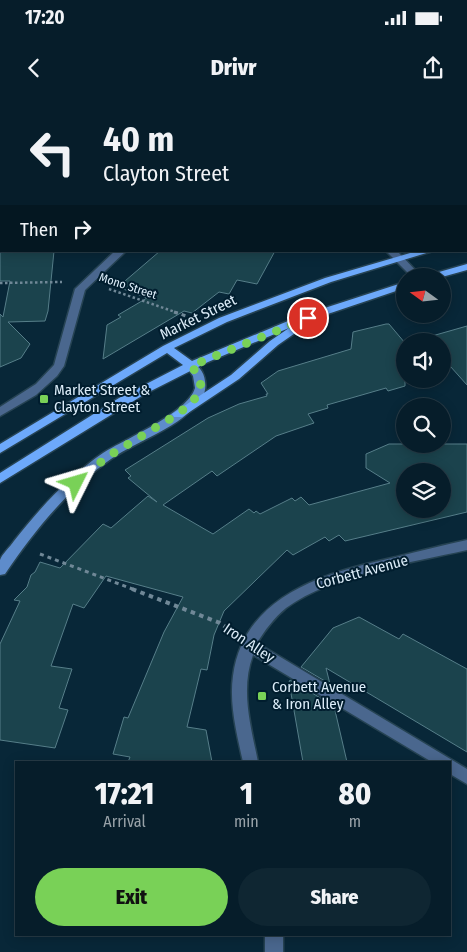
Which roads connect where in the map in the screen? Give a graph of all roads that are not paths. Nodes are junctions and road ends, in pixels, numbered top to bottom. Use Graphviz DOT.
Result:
graph roads {
  1 [pos="120,252"];
  2 [pos="420,252"];
  3 [pos="394,255"];
  4 [pos="467,267"];
  5 [pos="408,268"];
  6 [pos="451,272"];
  7 [pos="396,288"];
  8 [pos="320,313"];
  9 [pos="167,348"];
  10 [pos="191,366"];
  11 [pos="0,412"];
  12 [pos="178,414"];
  13 [pos="0,450"];
  14 [pos="0,479"];
  15 [pos="467,545"];
  16 [pos="0,570"];
  17 [pos="250,646"];
  18 [pos="250,761"];
  19 [pos="442,761"];
  20 [pos="451,767"];
  21 [pos="467,776"];
  22 [pos="274,936"];
  23 [pos="274,952"];
  1 -- 11 [label="street"];
  2 -- 3 [label="main road, Market Street"];
  3 -- 5 [label="street"];
  3 -- 9 [label="main road, Market Street"];
  4 -- 6 [label="main road"];
  7 -- 8 [label="main road"];
  8 -- 10 [label="main road"];
  8 -- 12 [label="main road"];
  9 -- 10 [label="main road"];
  9 -- 13 [label="main road, Market Street"];
  10 -- 12 [label="main road"];
  10 -- 14 [label="main road"];
  12 -- 16 [label="main road"];
  15 -- 17 [label="street, Corbett Avenue"];
  17 -- 18 [label="street, Corbett Avenue"];
  17 -- 19 [label="street, Iron Alley"];
  20 -- 21 [label="street"];
  22 -- 23 [label="street"];
}
